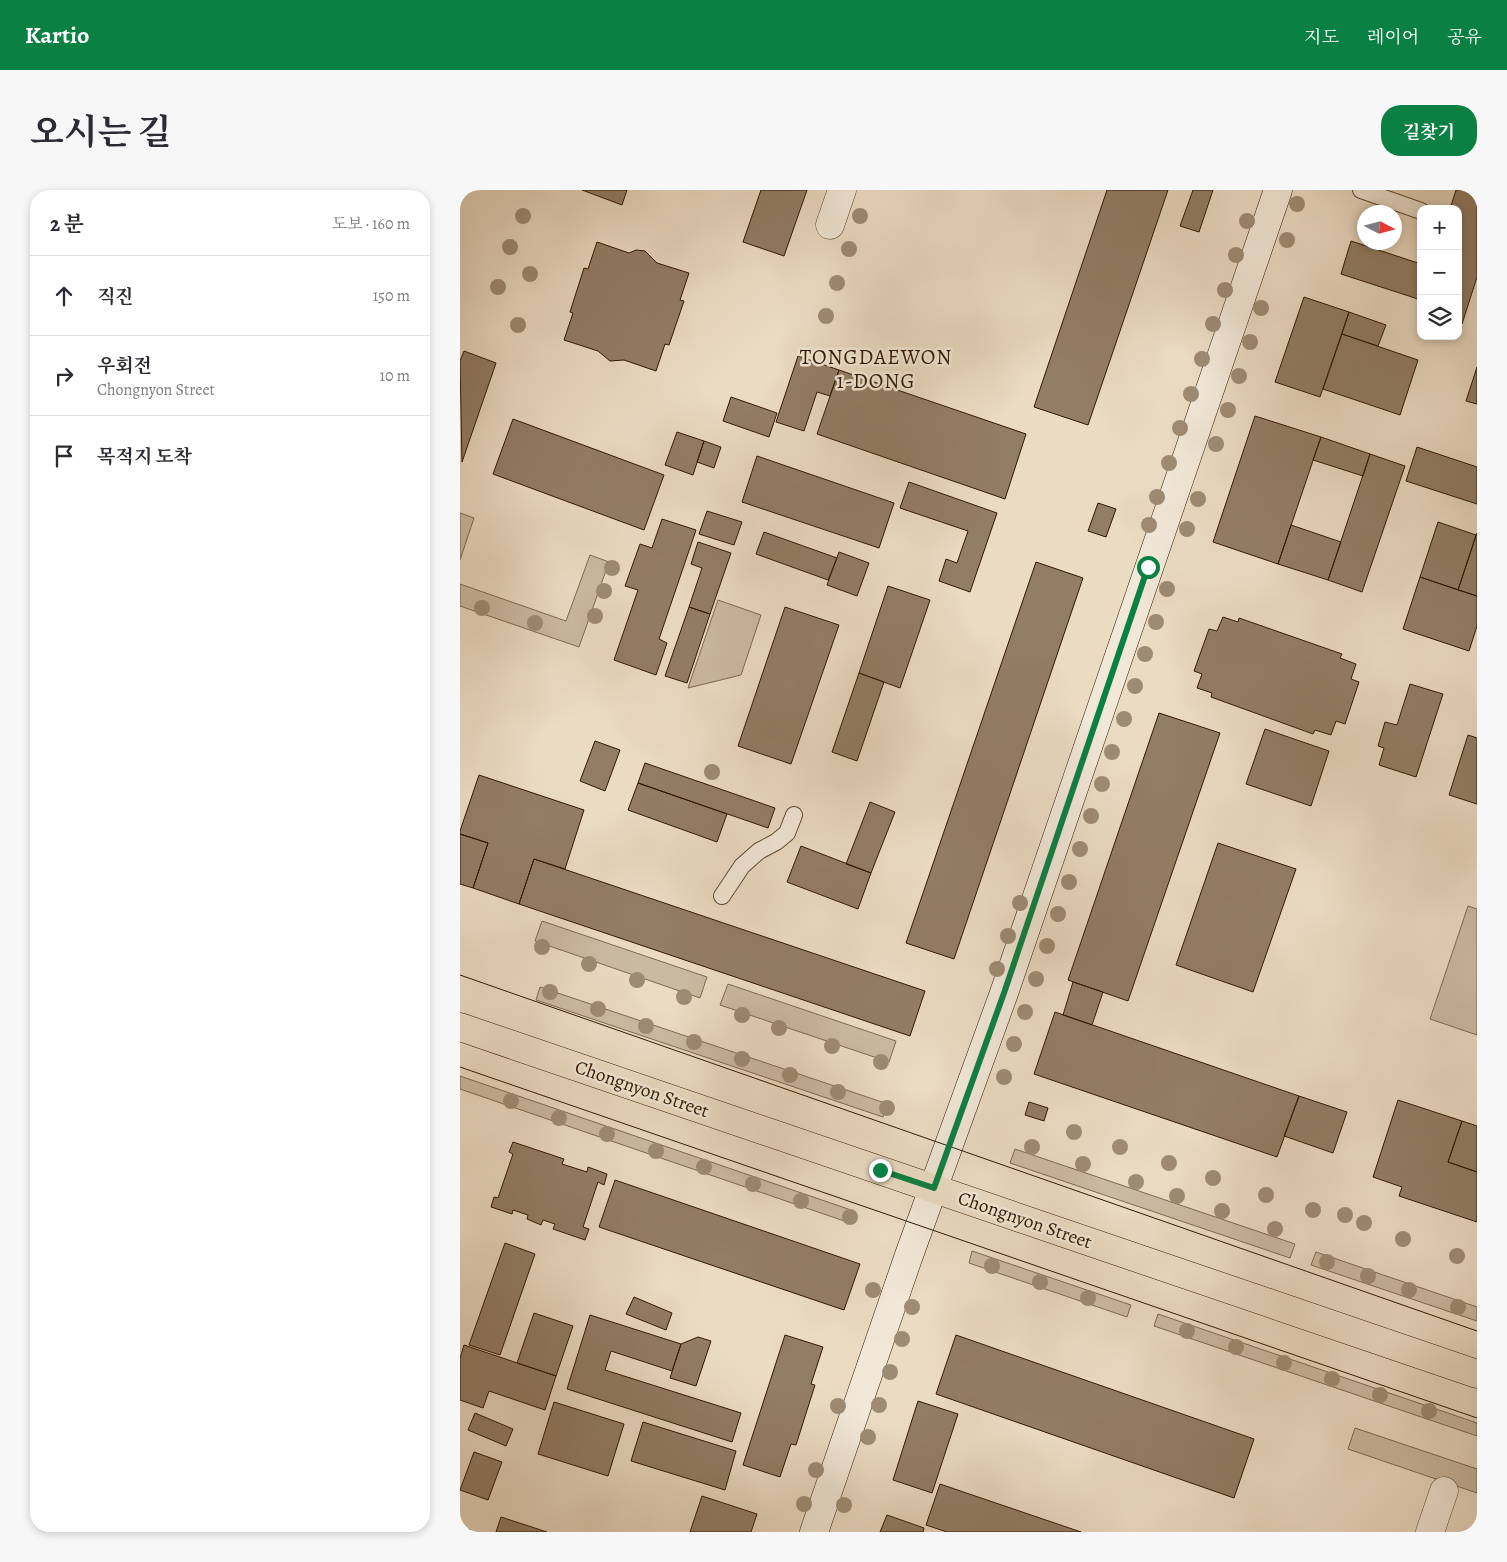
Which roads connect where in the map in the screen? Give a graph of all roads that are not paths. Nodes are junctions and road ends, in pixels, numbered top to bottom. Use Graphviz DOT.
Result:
graph roads {
  1 [pos="842,190"];
  2 [pos="1278,190"];
  3 [pos="1361,190"];
  4 [pos="1417,210"];
  5 [pos="830,225"];
  6 [pos="794,815"];
  7 [pos="722,896"];
  8 [pos="460,1027"];
  9 [pos="934,1188"];
  10 [pos="1477,1374"];
  11 [pos="1444,1491"];
  12 [pos="814,1532"];
  13 [pos="1430,1532"];
  1 -- 5 [label="main road"];
  2 -- 9 [label="main road"];
  3 -- 4 [label="lane"];
  6 -- 7 [label="lane"];
  8 -- 9 [label="main road, Chongnyon Street"];
  9 -- 10 [label="main road, Chongnyon Street"];
  9 -- 12 [label="main road"];
  11 -- 13 [label="main road"];
}
